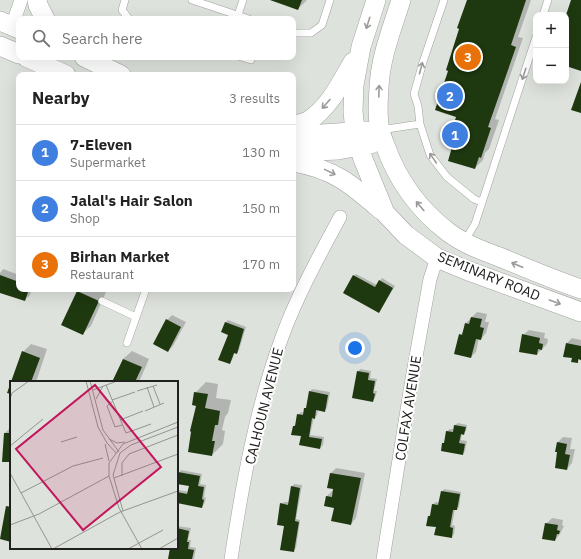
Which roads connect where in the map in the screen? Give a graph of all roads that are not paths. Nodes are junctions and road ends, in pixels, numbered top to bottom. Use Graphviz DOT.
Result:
graph roads {
  1 [pos="21,0"];
  2 [pos="37,0"];
  3 [pos="125,0"];
  4 [pos="192,0"];
  5 [pos="242,0"];
  6 [pos="330,0"];
  7 [pos="376,0"];
  8 [pos="401,0"];
  9 [pos="444,0"];
  10 [pos="548,0"];
  11 [pos="544,12"];
  12 [pos="238,15"];
  13 [pos="44,16"];
  14 [pos="127,16"];
  15 [pos="10,26"];
  16 [pos="296,34"];
  17 [pos="0,46"];
  18 [pos="533,46"];
  19 [pos="361,47"];
  20 [pos="16,53"];
  21 [pos="33,60"];
  22 [pos="90,60"];
  23 [pos="59,72"];
  24 [pos="115,72"];
  25 [pos="420,124"];
  26 [pos="296,125"];
  27 [pos="296,136"];
  28 [pos="382,136"];
  29 [pos="357,139"];
  30 [pos="296,152"];
  31 [pos="296,163"];
  32 [pos="482,202"];
  33 [pos="385,213"];
  34 [pos="340,217"];
  35 [pos="464,242"];
  36 [pos="437,258"];
  37 [pos="581,289"];
  38 [pos="145,292"];
  39 [pos="102,301"];
  40 [pos="581,312"];
  41 [pos="136,317"];
  42 [pos="127,343"];
  43 [pos="231,559"];
  44 [pos="383,559"];
  1 -- 15 [label="street"];
  2 -- 13 [label="main road"];
  3 -- 14 [label="lane"];
  4 -- 12 [label="lane"];
  5 -- 12 [label="lane"];
  6 -- 16 [label="lane"];
  7 -- 19 [label="main road, one-way"];
  28 -- 8 [label="main road, SEMINARY ROAD, one-way"];
  25 -- 9 [label="lane, one-way"];
  10 -- 11 [label="lane"];
  17 -- 20 [label="main road"];
  18 -- 32 [label="lane, one-way"];
  19 -- 26 [label="main road, one-way"];
  19 -- 29 [label="main road, SEMINARY ROAD"];
  21 -- 23 [label="main road"];
  22 -- 24 [label="main road"];
  25 -- 28 [label="lane"];
  32 -- 25 [label="lane, one-way"];
  27 -- 29 [label="main road"];
  28 -- 29 [label="main road"];
  35 -- 28 [label="main road, SEMINARY ROAD, one-way"];
  29 -- 30 [label="main road"];
  29 -- 33 [label="main road, SEMINARY ROAD"];
  31 -- 33 [label="main road, one-way"];
  32 -- 35 [label="lane"];
  33 -- 36 [label="main road, SEMINARY ROAD"];
  34 -- 43 [label="street, CALHOUN AVENUE"];
  37 -- 35 [label="main road, SEMINARY ROAD, one-way"];
  36 -- 40 [label="main road, SEMINARY ROAD, one-way"];
  36 -- 44 [label="street, COLFAX AVENUE"];
  38 -- 41 [label="lane"];
  39 -- 41 [label="lane"];
  41 -- 42 [label="lane"];
}
